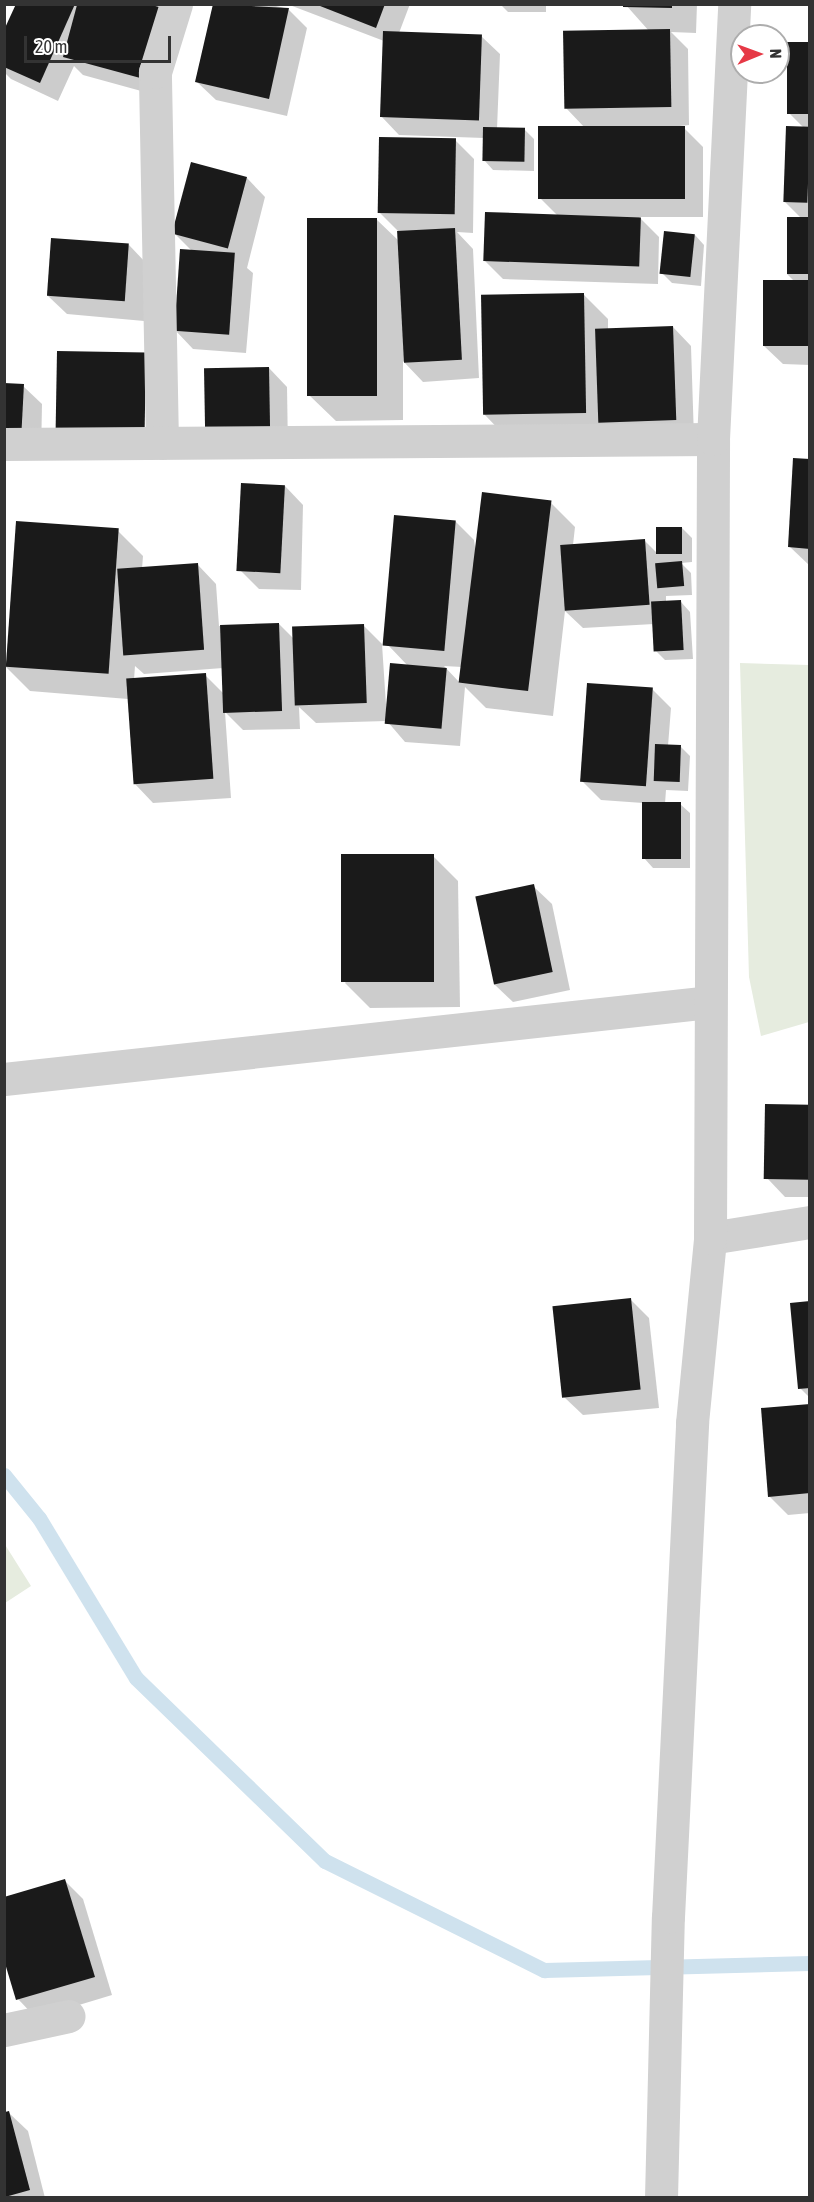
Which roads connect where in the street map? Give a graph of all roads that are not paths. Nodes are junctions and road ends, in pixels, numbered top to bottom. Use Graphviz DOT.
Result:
graph roads {
  1 [pos="176,4"];
  2 [pos="734,4"];
  3 [pos="713,439"];
  4 [pos="162,443"];
  5 [pos="4,444"];
  6 [pos="709,1002"];
  7 [pos="4,1079"];
  8 [pos="810,1222"];
  9 [pos="710,1238"];
  10 [pos="69,2016"];
  11 [pos="4,2030"];
  12 [pos="660,2198"];
  1 -- 4 [label="street"];
  2 -- 3 [label="street"];
  3 -- 4 [label="street"];
  3 -- 6 [label="street"];
  4 -- 5 [label="street"];
  6 -- 7 [label="street"];
  6 -- 9 [label="street"];
  8 -- 9 [label="street"];
  9 -- 12 [label="street"];
  10 -- 11 [label="street"];
}
